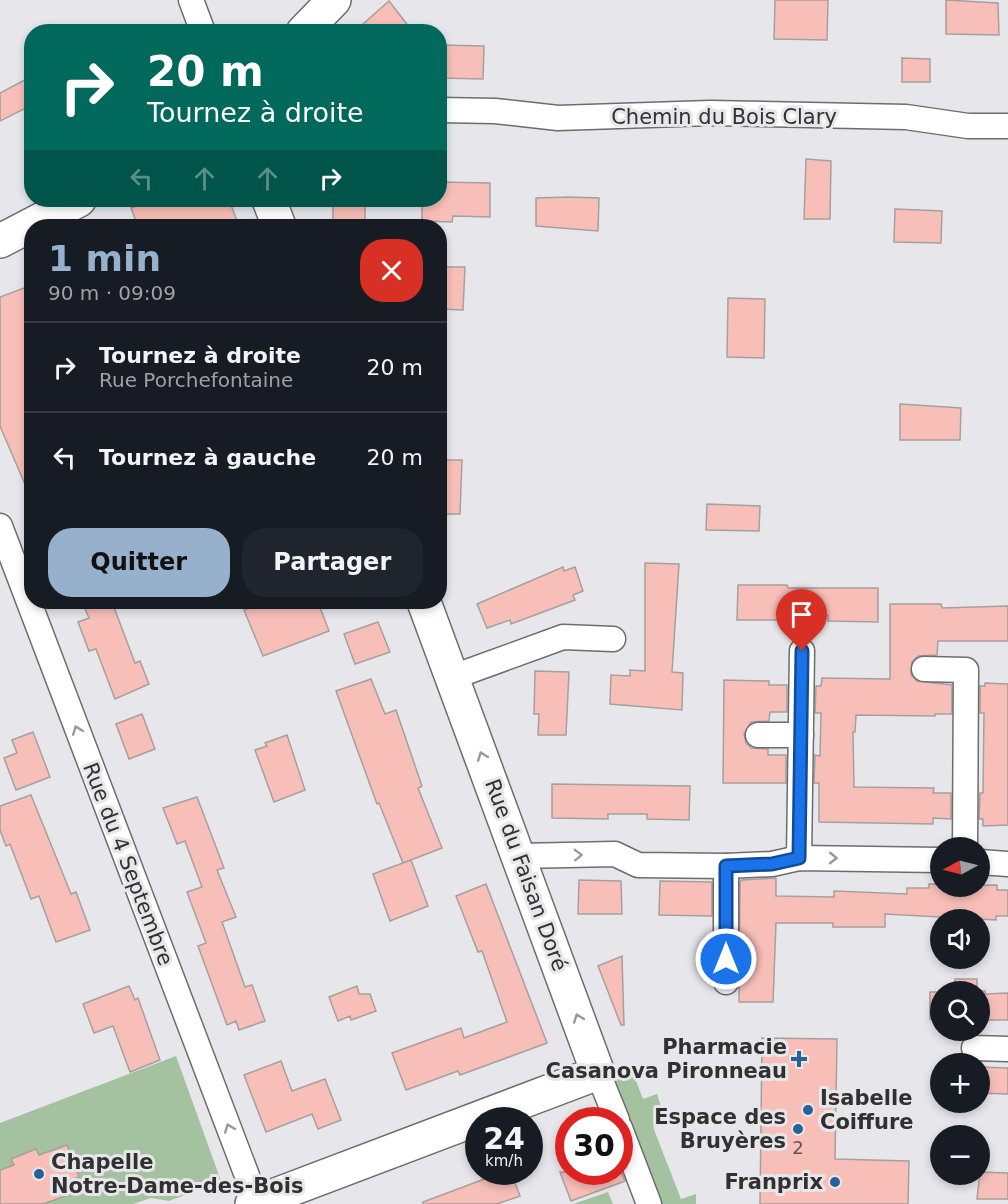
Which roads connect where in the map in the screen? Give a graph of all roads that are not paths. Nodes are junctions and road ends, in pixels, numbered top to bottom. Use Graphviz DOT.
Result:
graph roads {
  1 [pos="191,0"];
  2 [pos="334,0"];
  3 [pos="200,24"];
  4 [pos="311,24"];
  5 [pos="447,110"];
  6 [pos="1008,126"];
  7 [pos="66,207"];
  8 [pos="42,219"];
  9 [pos="24,229"];
  10 [pos="0,241"];
  11 [pos="0,526"];
  12 [pos="24,590"];
  13 [pos="31,609"];
  14 [pos="427,609"];
  15 [pos="613,639"];
  16 [pos="802,651"];
  17 [pos="924,669"];
  18 [pos="453,677"];
  19 [pos="758,735"];
  20 [pos="801,735"];
  21 [pos="965,837"];
  22 [pos="519,856"];
  23 [pos="799,858"];
  24 [pos="930,860"];
  25 [pos="990,863"];
  26 [pos="1008,864"];
  27 [pos="726,866"];
  28 [pos="726,982"];
  29 [pos="974,1048"];
  30 [pos="1008,1048"];
  31 [pos="598,1073"];
  32 [pos="612,1107"];
  33 [pos="633,1162"];
  34 [pos="254,1203"];
  35 [pos="649,1204"];
  1 -- 3 [label="street"];
  2 -- 4 [label="street"];
  5 -- 6 [label="street, Chemin du Bois Clary"];
  7 -- 8 [label="street"];
  9 -- 10 [label="street"];
  12 -- 11 [label="street, Rue du 4 Septembre, one-way"];
  34 -- 13 [label="street, Rue du 4 Septembre, one-way"];
  14 -- 18 [label="street, Rue du Faisan Doré"];
  15 -- 18 [label="street"];
  16 -- 20 [label="street"];
  17 -- 21 [label="street"];
  22 -- 18 [label="street, Rue du Faisan Doré, one-way"];
  19 -- 20 [label="street"];
  20 -- 23 [label="street"];
  22 -- 27 [label="street, one-way"];
  31 -- 22 [label="street, Rue du Faisan Doré, one-way"];
  23 -- 24 [label="street, one-way"];
  23 -- 27 [label="street"];
  25 -- 26 [label="street"];
  27 -- 28 [label="street"];
  29 -- 30 [label="street"];
  31 -- 32 [label="street"];
  31 -- 34 [label="street"];
  33 -- 35 [label="street"];
}
